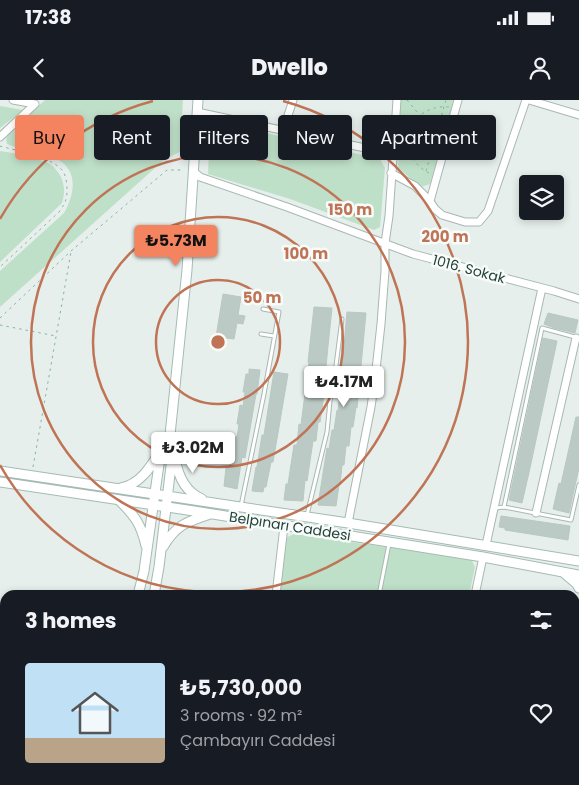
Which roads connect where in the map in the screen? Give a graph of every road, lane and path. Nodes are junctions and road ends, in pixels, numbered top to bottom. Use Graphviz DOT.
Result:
graph roads {
  1 [pos="14,100"];
  2 [pos="198,100"];
  3 [pos="292,100"];
  4 [pos="397,100"];
  5 [pos="407,100"];
  6 [pos="446,100"];
  7 [pos="458,100"];
  8 [pos="527,100"];
  9 [pos="37,102"];
  10 [pos="444,106"];
  11 [pos="455,108"];
  12 [pos="197,112"];
  13 [pos="288,115"];
  14 [pos="396,115"];
  15 [pos="420,115"];
  16 [pos="442,115"];
  17 [pos="579,115"];
  18 [pos="278,130"];
  19 [pos="0,137"];
  20 [pos="0,146"];
  21 [pos="392,160"];
  22 [pos="414,160"];
  23 [pos="429,160"];
  24 [pos="193,170"];
  25 [pos="426,172"];
  26 [pos="391,173"];
  27 [pos="436,176"];
  28 [pos="430,201"];
  29 [pos="385,244"];
  30 [pos="71,251"];
  31 [pos="0,267"];
  32 [pos="542,288"];
  33 [pos="579,299"];
  34 [pos="263,309"];
  35 [pos="0,318"];
  36 [pos="342,319"];
  37 [pos="0,325"];
  38 [pos="261,334"];
  39 [pos="56,336"];
  40 [pos="274,336"];
  41 [pos="577,338"];
  42 [pos="170,435"];
  43 [pos="173,449"];
  44 [pos="161,450"];
  45 [pos="0,471"];
  46 [pos="32,476"];
  47 [pos="0,482"];
  48 [pos="579,485"];
  49 [pos="116,489"];
  50 [pos="155,495"];
  51 [pos="168,496"];
  52 [pos="119,500"];
  53 [pos="209,502"];
  54 [pos="154,505"];
  55 [pos="166,507"];
  56 [pos="241,507"];
  57 [pos="504,507"];
  58 [pos="494,508"];
  59 [pos="536,513"];
  60 [pos="212,514"];
  61 [pos="307,517"];
  62 [pos="348,523"];
  63 [pos="284,526"];
  64 [pos="390,542"];
  65 [pos="486,545"];
  66 [pos="147,552"];
  67 [pos="161,552"];
  68 [pos="579,556"];
  69 [pos="483,557"];
  70 [pos="569,559"];
  71 [pos="579,560"];
  72 [pos="563,572"];
  73 [pos="579,575"];
  74 [pos="579,588"];
  75 [pos="139,590"];
  76 [pos="155,590"];
  77 [pos="277,590"];
  78 [pos="379,590"];
  79 [pos="476,590"];
  1 -- 9 [label="street"];
  2 -- 12 [label="street"];
  3 -- 13 [label="street"];
  4 -- 14 [label="street"];
  5 -- 15 [label="path"];
  6 -- 10 [label="path"];
  7 -- 11 [label="street"];
  8 -- 17 [label="street"];
  8 -- 28 [label="street"];
  9 -- 19 [label="street"];
  10 -- 11 [label="path"];
  10 -- 15 [label="path"];
  10 -- 16 [label="path"];
  11 -- 27 [label="street"];
  12 -- 18 [label="street"];
  12 -- 24 [label="street"];
  20 -- 31 [label="path"];
  21 -- 26 [label="street"];
  22 -- 25 [label="path"];
  23 -- 25 [label="path"];
  24 -- 29 [label="street, 1016. Sokak"];
  24 -- 30 [label="path"];
  24 -- 42 [label="street"];
  25 -- 27 [label="path"];
  26 -- 28 [label="street"];
  26 -- 29 [label="street"];
  27 -- 28 [label="street"];
  29 -- 32 [label="street, 1016. Sokak"];
  29 -- 62 [label="street"];
  30 -- 35 [label="path"];
  30 -- 39 [label="path"];
  32 -- 33 [label="street, 1016. Sokak"];
  32 -- 58 [label="street"];
  34 -- 40 [label="lane"];
  36 -- 61 [label="lane"];
  37 -- 39 [label="path"];
  38 -- 40 [label="lane"];
  39 -- 46 [label="path"];
  40 -- 56 [label="lane"];
  41 -- 57 [label="lane"];
  41 -- 59 [label="street"];
  42 -- 43 [label="street"];
  42 -- 44 [label="street"];
  43 -- 51 [label="street"];
  43 -- 53 [label="street"];
  44 -- 49 [label="street"];
  44 -- 50 [label="street"];
  45 -- 46 [label="street, Belpınarı Caddesi"];
  46 -- 49 [label="street, Belpınarı Caddesi"];
  47 -- 52 [label="street, Belpınarı Caddesi"];
  48 -- 59 [label="lane"];
  49 -- 50 [label="street, Belpınarı Caddesi"];
  50 -- 51 [label="street, Belpınarı Caddesi"];
  50 -- 54 [label="street"];
  51 -- 53 [label="street, Belpınarı Caddesi"];
  51 -- 55 [label="street"];
  52 -- 54 [label="street, Belpınarı Caddesi"];
  52 -- 66 [label="street"];
  53 -- 56 [label="street, Belpınarı Caddesi"];
  54 -- 55 [label="street, Belpınarı Caddesi"];
  54 -- 66 [label="street"];
  55 -- 60 [label="street, Belpınarı Caddesi"];
  55 -- 67 [label="street"];
  56 -- 61 [label="street, Belpınarı Caddesi"];
  57 -- 58 [label="lane"];
  57 -- 59 [label="lane"];
  58 -- 65 [label="street"];
  60 -- 63 [label="street, Belpınarı Caddesi"];
  60 -- 67 [label="street"];
  61 -- 62 [label="street, Belpınarı Caddesi"];
  62 -- 65 [label="street, Belpınarı Caddesi"];
  63 -- 64 [label="street, Belpınarı Caddesi"];
  63 -- 77 [label="street"];
  64 -- 69 [label="street, Belpınarı Caddesi"];
  64 -- 78 [label="lane"];
  65 -- 70 [label="street, Belpınarı Caddesi"];
  66 -- 75 [label="street"];
  67 -- 76 [label="street"];
  68 -- 70 [label="street"];
  69 -- 72 [label="street, Belpınarı Caddesi"];
  69 -- 79 [label="street"];
  70 -- 71 [label="street, Belpınarı Caddesi"];
  72 -- 73 [label="street, Belpınarı Caddesi"];
  72 -- 74 [label="street"];
}
